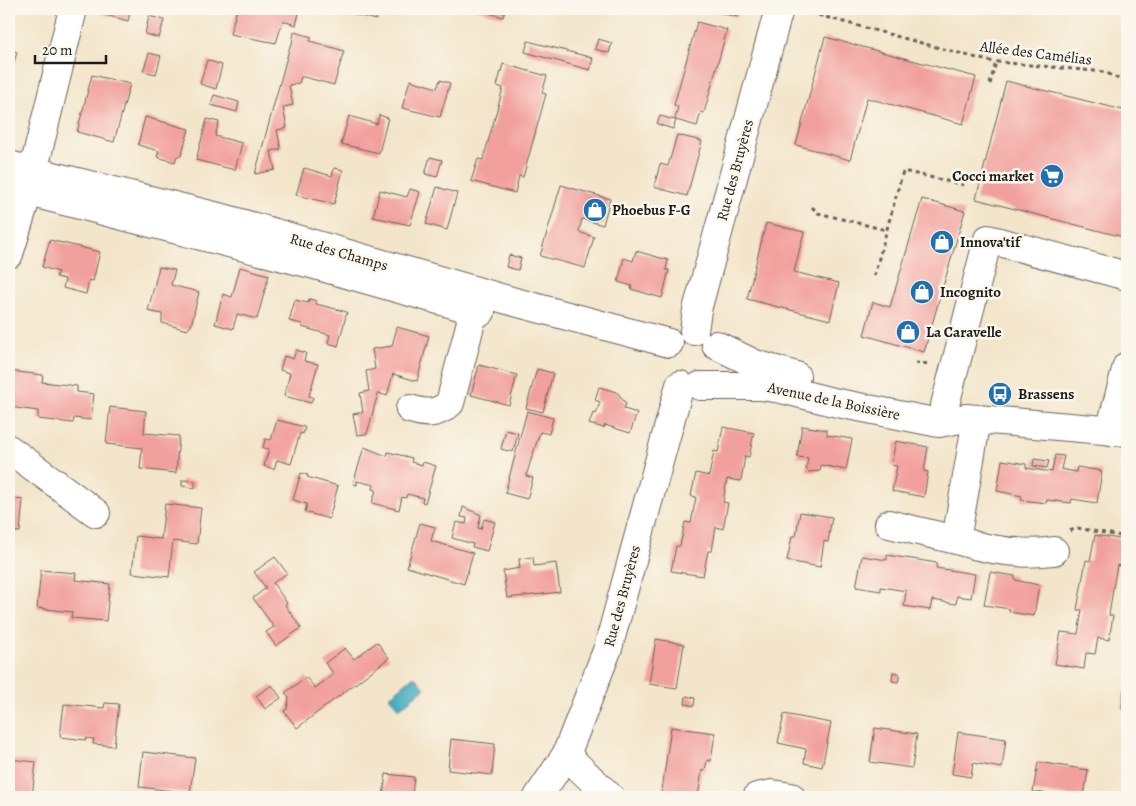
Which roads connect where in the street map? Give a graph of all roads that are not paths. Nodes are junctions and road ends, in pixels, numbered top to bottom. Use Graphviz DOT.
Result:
graph roads {
  1 [pos="73,9"];
  2 [pos="789,9"];
  3 [pos="19,179"];
  4 [pos="9,254"];
  5 [pos="1127,276"];
  6 [pos="474,310"];
  7 [pos="694,331"];
  8 [pos="716,345"];
  9 [pos="666,352"];
  10 [pos="1127,366"];
  11 [pos="690,385"];
  12 [pos="410,408"];
  13 [pos="963,414"];
  14 [pos="1118,432"];
  15 [pos="9,449"];
  16 [pos="96,513"];
  17 [pos="890,524"];
  18 [pos="956,540"];
  19 [pos="1054,551"];
  20 [pos="566,755"];
  21 [pos="538,797"];
  22 [pos="610,797"];
  23 [pos="757,797"];
  24 [pos="792,797"];
  1 -- 3 [label="street"];
  2 -- 7 [label="street, Rue des Bruyères"];
  3 -- 4 [label="street"];
  3 -- 6 [label="street, Rue des Champs"];
  3 -- 9 [label="street, Rue des Champs"];
  5 -- 13 [label="street"];
  6 -- 9 [label="street, Rue des Champs"];
  6 -- 12 [label="street"];
  7 -- 8 [label="street"];
  7 -- 9 [label="street"];
  8 -- 11 [label="street"];
  8 -- 13 [label="street, Avenue de la Boissière"];
  9 -- 11 [label="street"];
  10 -- 14 [label="street"];
  11 -- 13 [label="street, Avenue de la Boissière"];
  11 -- 20 [label="street, Rue des Bruyères"];
  13 -- 14 [label="street, Avenue de la Boissière"];
  13 -- 18 [label="street"];
  15 -- 16 [label="street"];
  17 -- 18 [label="street"];
  18 -- 19 [label="street"];
  20 -- 21 [label="street, Rue des Bruyères"];
  20 -- 22 [label="street"];
  23 -- 24 [label="street"];
}
